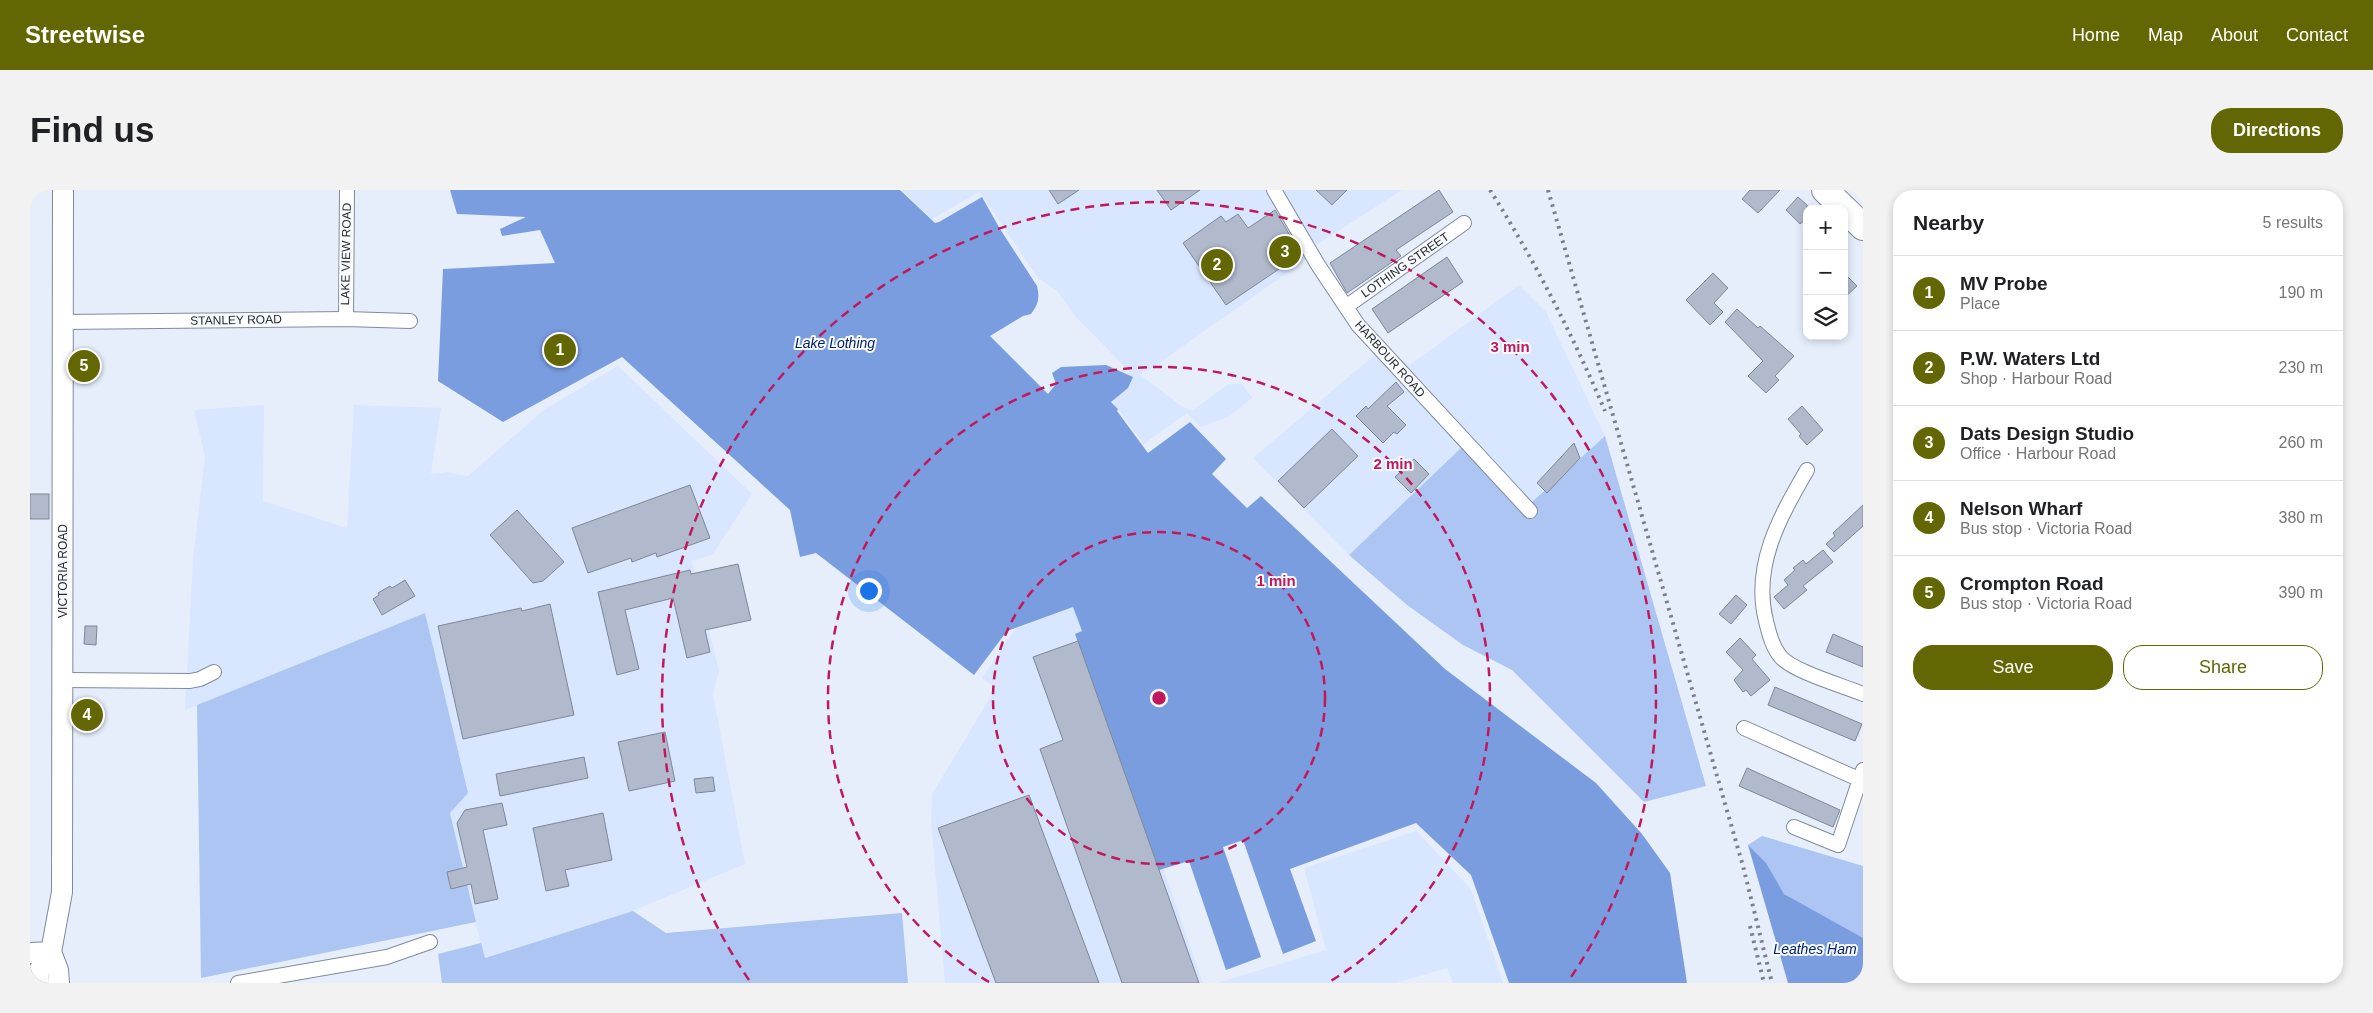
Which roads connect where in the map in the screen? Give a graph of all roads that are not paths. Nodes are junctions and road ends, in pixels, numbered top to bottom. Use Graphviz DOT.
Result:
graph roads {
  1 [pos="63,190"];
  2 [pos="347,190"];
  3 [pos="1274,190"];
  4 [pos="1825,190"];
  5 [pos="1464,223"];
  6 [pos="1863,227"];
  7 [pos="1347,306"];
  8 [pos="346,318"];
  9 [pos="410,321"];
  10 [pos="62,322"];
  11 [pos="1807,470"];
  12 [pos="1530,511"];
  13 [pos="214,672"];
  14 [pos="63,680"];
  15 [pos="1863,694"];
  16 [pos="1744,728"];
  17 [pos="1862,777"];
  18 [pos="1794,827"];
  19 [pos="430,942"];
  20 [pos="51,952"];
  21 [pos="30,953"];
  22 [pos="39,983"];
  23 [pos="58,983"];
  24 [pos="238,983"];
  1 -- 10 [label="main road, VICTORIA ROAD"];
  2 -- 8 [label="street, LAKE VIEW ROAD"];
  3 -- 7 [label="street, HARBOUR ROAD"];
  4 -- 6 [label="highway"];
  5 -- 7 [label="street, LOTHING STREET"];
  7 -- 12 [label="street, HARBOUR ROAD"];
  8 -- 9 [label="street, STANLEY ROAD"];
  8 -- 10 [label="street, STANLEY ROAD"];
  10 -- 14 [label="main road, VICTORIA ROAD"];
  11 -- 15 [label="street"];
  13 -- 14 [label="street"];
  14 -- 20 [label="main road, VICTORIA ROAD"];
  16 -- 17 [label="street"];
  17 -- 18 [label="street"];
  19 -- 24 [label="street"];
  20 -- 21 [label="main road"];
  20 -- 22 [label="main road, VICTORIA ROAD"];
  20 -- 23 [label="main road, VICTORIA ROAD"];
}
